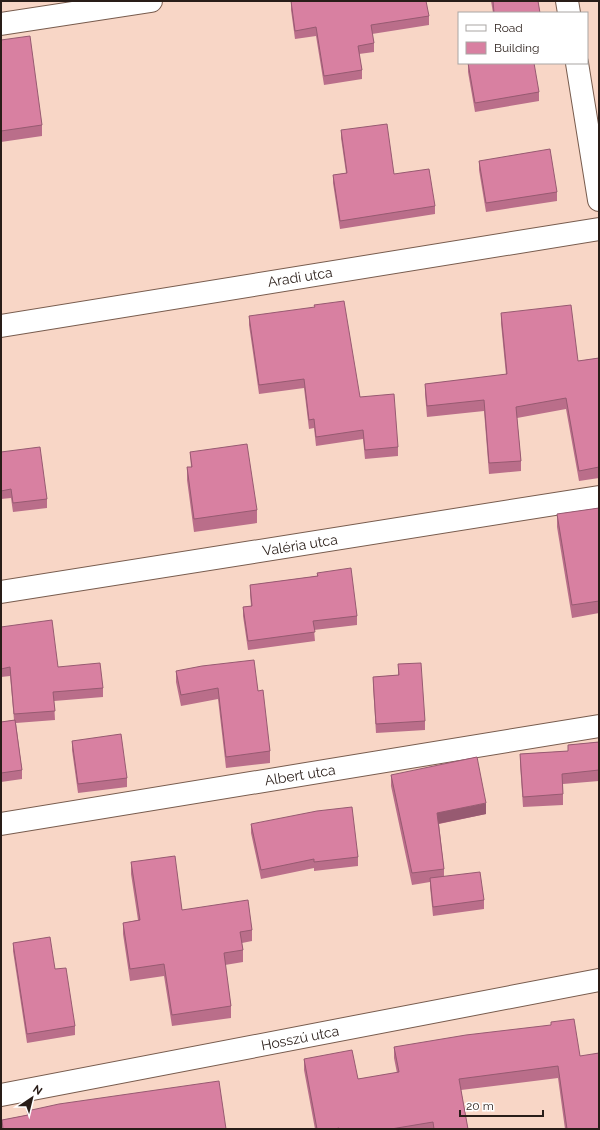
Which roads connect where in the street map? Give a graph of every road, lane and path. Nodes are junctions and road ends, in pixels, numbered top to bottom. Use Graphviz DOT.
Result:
graph roads {
  1 [pos="150,1"];
  2 [pos="567,1"];
  3 [pos="569,12"];
  4 [pos="1,24"];
  5 [pos="577,64"];
  6 [pos="599,200"];
  7 [pos="599,229"];
  8 [pos="1,326"];
  9 [pos="599,497"];
  10 [pos="1,592"];
  11 [pos="599,726"];
  12 [pos="1,824"];
  13 [pos="599,980"];
  14 [pos="1,1095"];
  1 -- 4 [label="street"];
  2 -- 3 [label="street"];
  5 -- 6 [label="street"];
  7 -- 8 [label="street, Aradi utca"];
  9 -- 10 [label="street, Valéria utca"];
  11 -- 12 [label="street, Albert utca"];
  13 -- 14 [label="street, Hosszú utca"];
}
